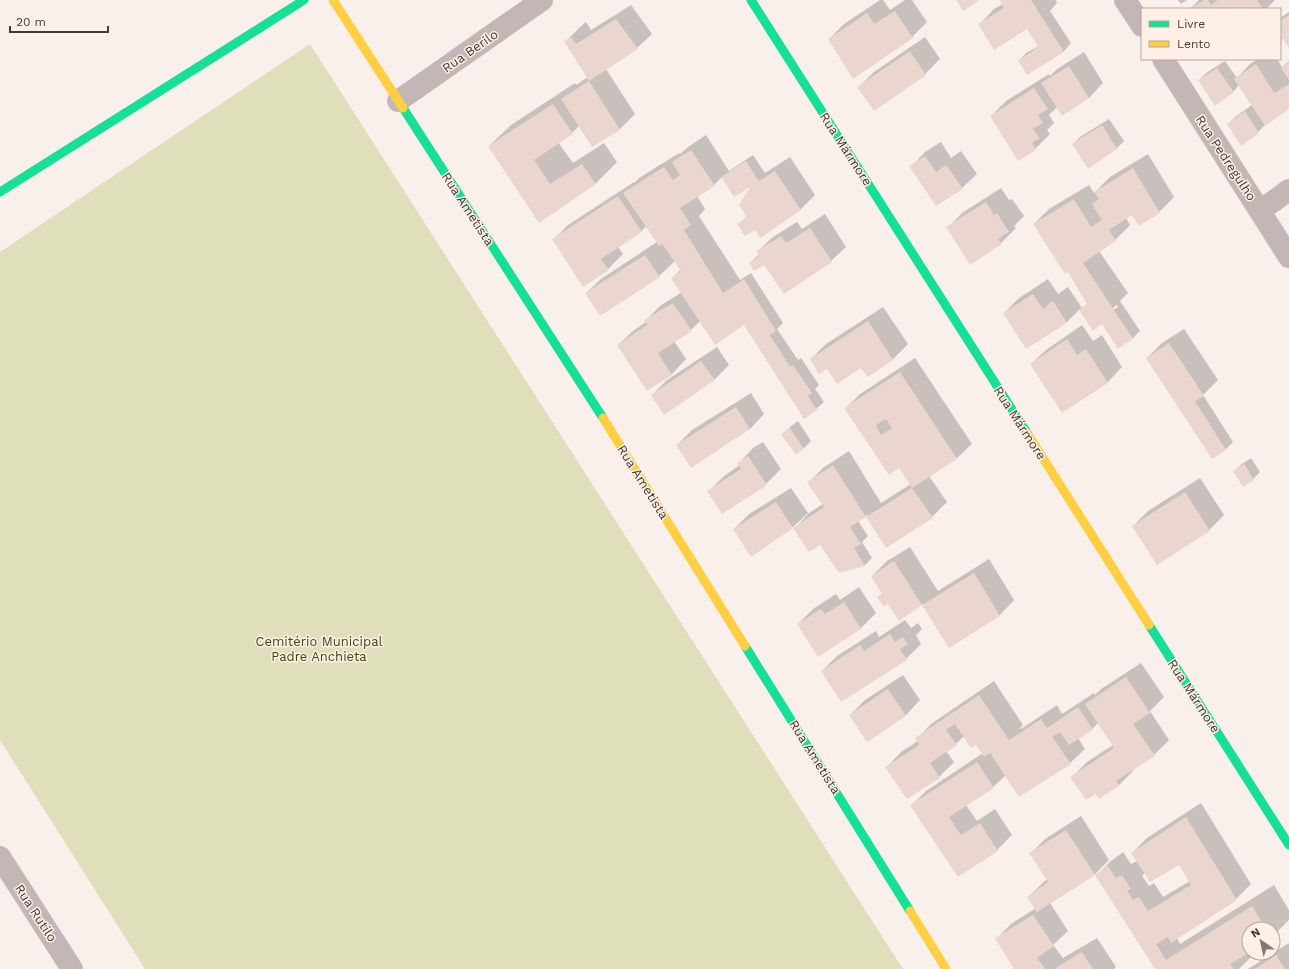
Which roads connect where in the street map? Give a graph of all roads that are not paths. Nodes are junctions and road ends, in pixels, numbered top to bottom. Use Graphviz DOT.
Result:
graph roads {
  1 [pos="304,0"];
  2 [pos="333,0"];
  3 [pos="542,0"];
  4 [pos="751,0"];
  5 [pos="1125,0"];
  6 [pos="1141,24"];
  7 [pos="1164,60"];
  8 [pos="398,101"];
  9 [pos="1289,190"];
  10 [pos="0,192"];
  11 [pos="1260,211"];
  12 [pos="1289,257"];
  13 [pos="1289,845"];
  14 [pos="0,858"];
  15 [pos="72,969"];
  16 [pos="946,969"];
  1 -- 10 [label="street"];
  2 -- 8 [label="street, Rua Ametista"];
  3 -- 8 [label="street, Rua Berilo"];
  4 -- 13 [label="street, Rua Mármore"];
  5 -- 6 [label="street"];
  7 -- 11 [label="street, Rua Pedregulho"];
  8 -- 16 [label="street, Rua Ametista"];
  9 -- 11 [label="street"];
  11 -- 12 [label="street, Rua Pedregulho"];
  14 -- 15 [label="street, Rua Rutilo"];
}
